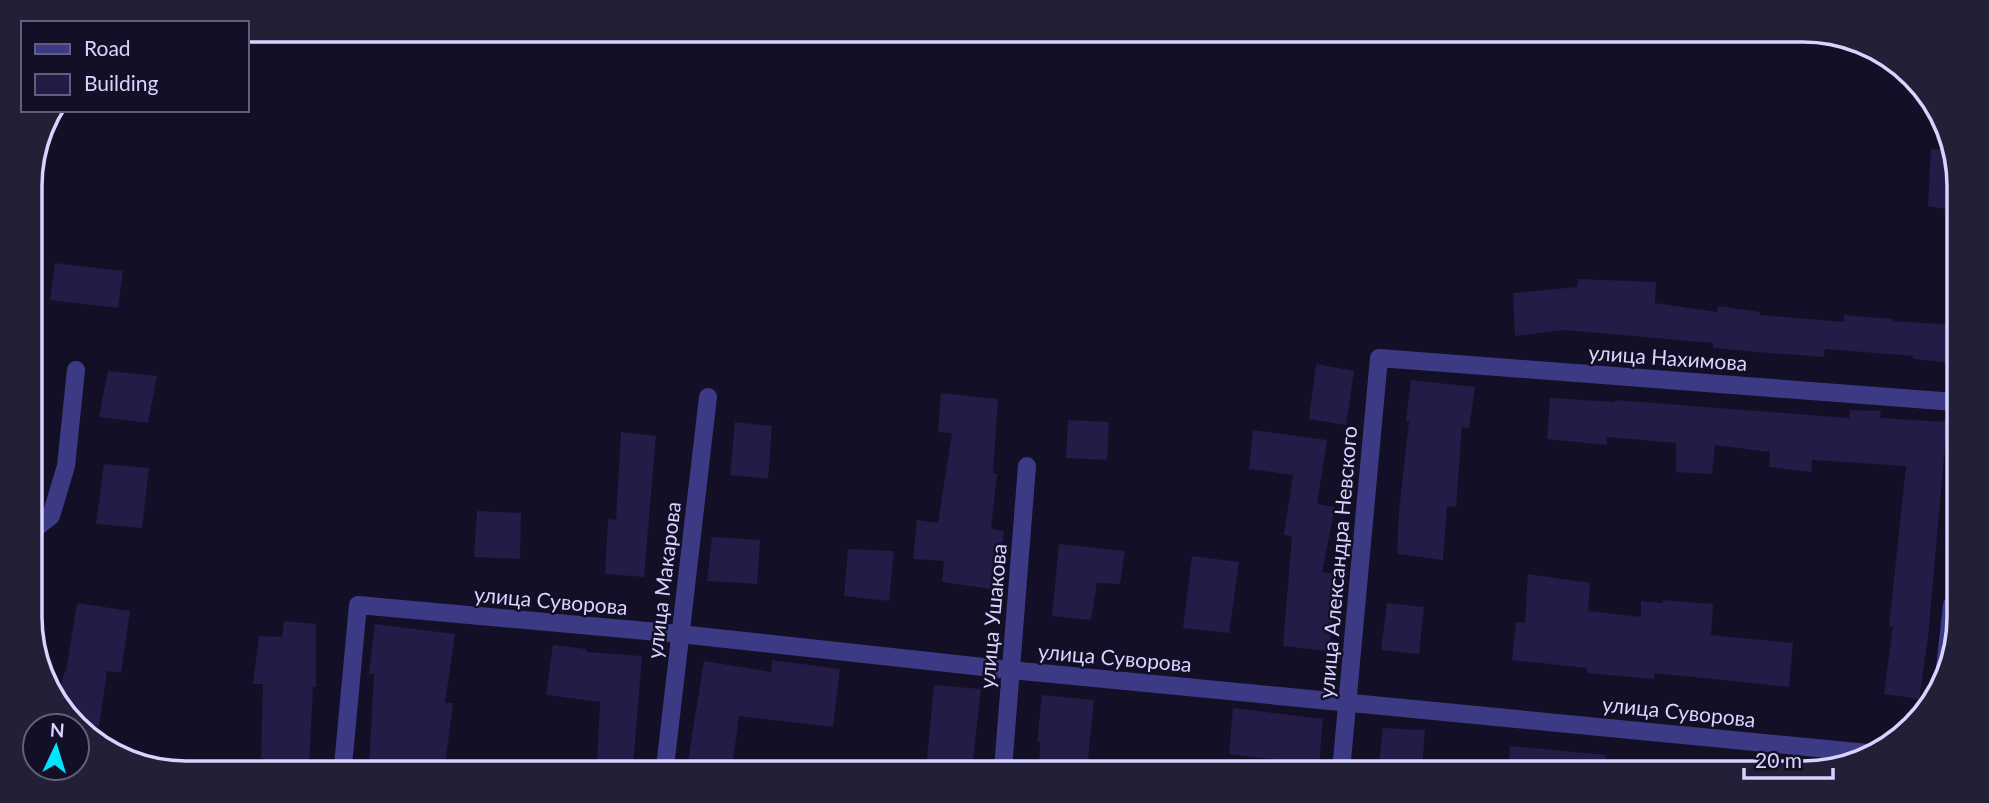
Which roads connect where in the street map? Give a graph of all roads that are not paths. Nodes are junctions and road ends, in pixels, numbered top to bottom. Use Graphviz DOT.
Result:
graph roads {
  1 [pos="1379,358"];
  2 [pos="76,370"];
  3 [pos="708,397"];
  4 [pos="1947,401"];
  5 [pos="1027,466"];
  6 [pos="42,523"];
  7 [pos="680,634"];
  8 [pos="1011,670"];
  9 [pos="1348,702"];
  10 [pos="1855,751"];
  11 [pos="343,761"];
  12 [pos="666,761"];
  13 [pos="1004,761"];
  14 [pos="1342,761"];
  1 -- 4 [label="street, улица Нахимова"];
  1 -- 9 [label="street, улица Александра Невского"];
  2 -- 6 [label="street"];
  3 -- 7 [label="street, улица Макарова"];
  5 -- 8 [label="street, улица Ушакова"];
  7 -- 8 [label="street, улица Суворова"];
  7 -- 11 [label="street, улица Суворова"];
  7 -- 12 [label="street, улица Макарова"];
  8 -- 9 [label="street, улица Суворова"];
  8 -- 13 [label="street, улица Ушакова"];
  9 -- 10 [label="street, улица Суворова"];
  9 -- 14 [label="street, улица Александра Невского"];
}
